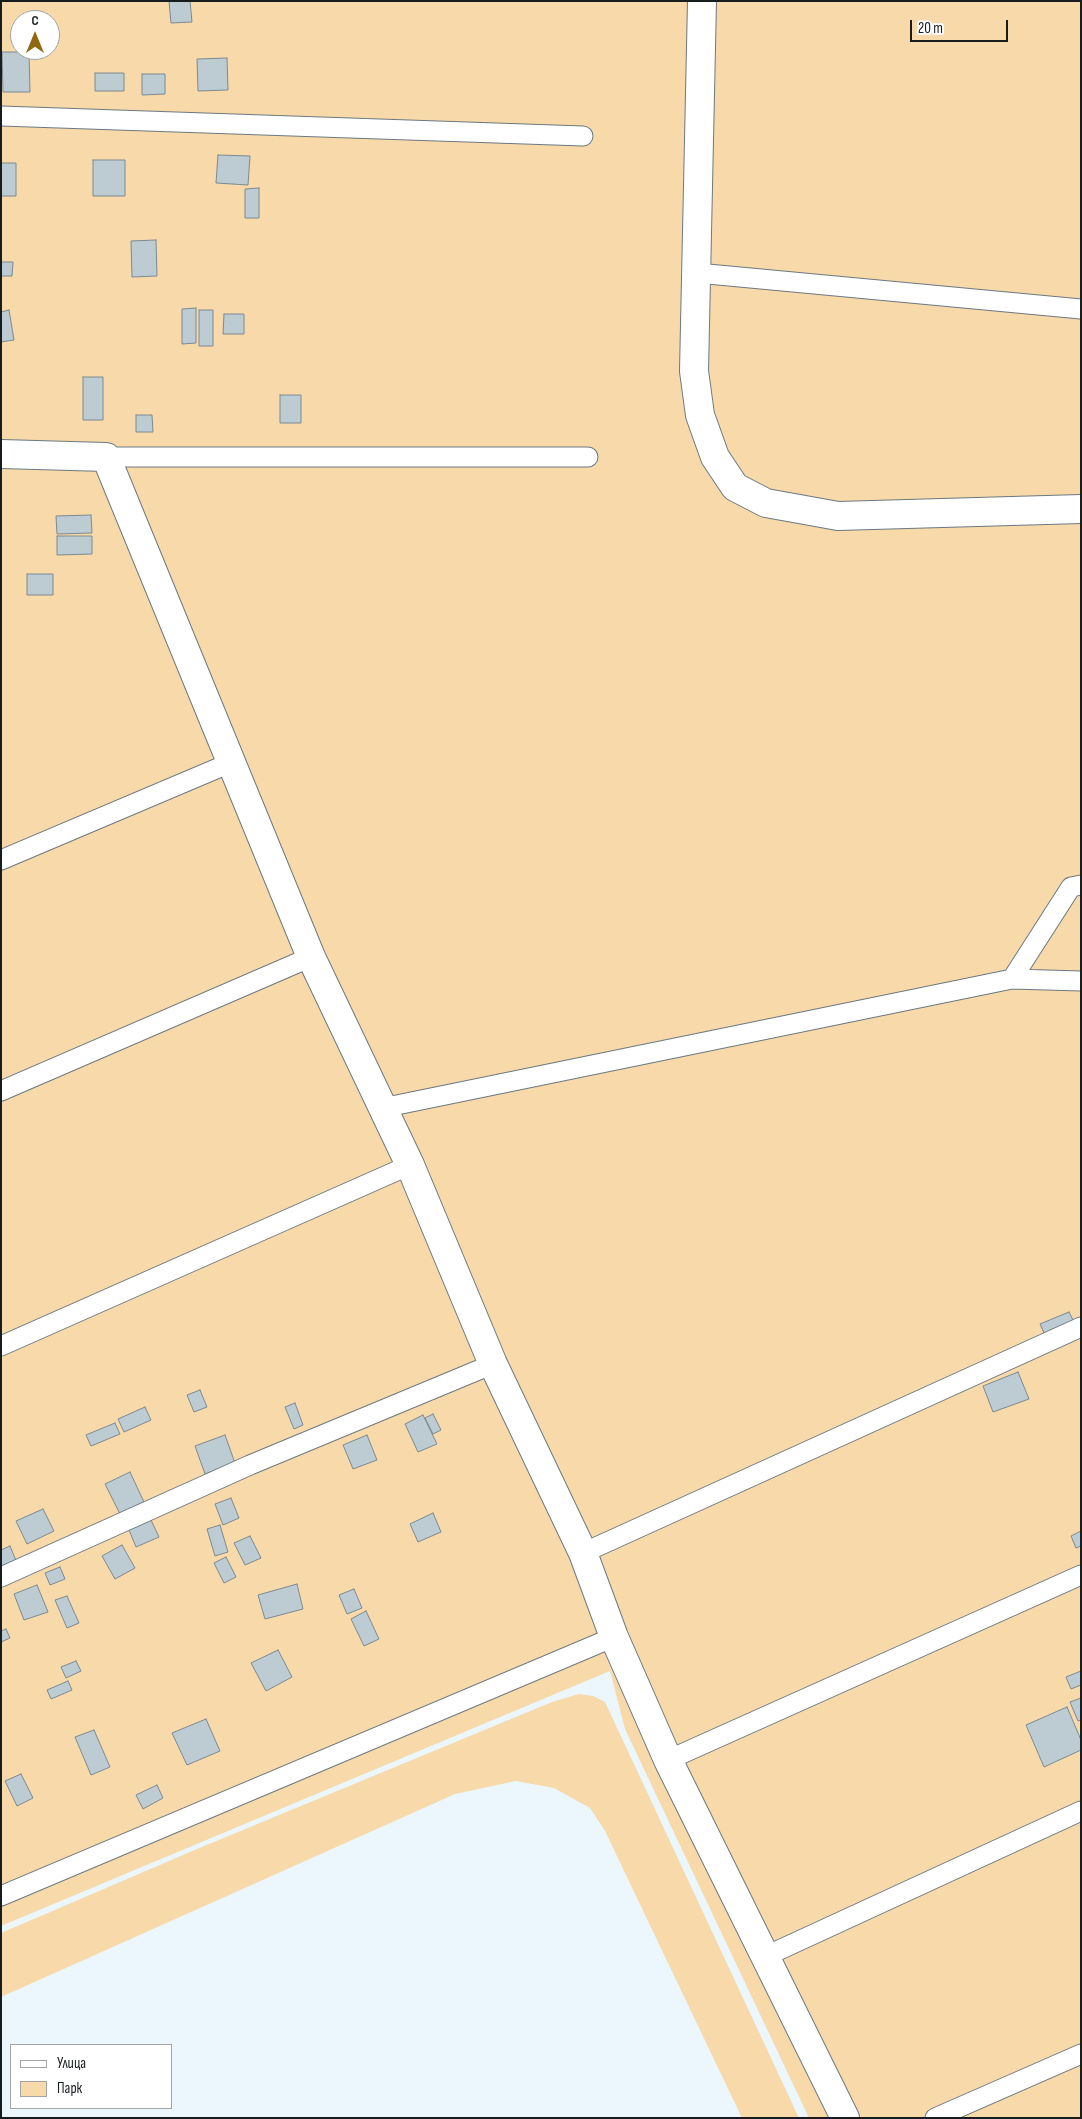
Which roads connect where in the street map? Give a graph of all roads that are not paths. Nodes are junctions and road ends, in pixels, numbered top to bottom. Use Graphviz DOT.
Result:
graph roads {
  1 [pos="702,1"];
  2 [pos="1,116"];
  3 [pos="583,136"];
  4 [pos="697,273"];
  5 [pos="1081,309"];
  6 [pos="1,454"];
  7 [pos="106,457"];
  8 [pos="588,457"];
  9 [pos="1081,509"];
  10 [pos="230,763"];
  11 [pos="1,860"];
  12 [pos="1081,885"];
  13 [pos="311,957"];
  14 [pos="1012,979"];
  15 [pos="1081,981"];
  16 [pos="1,1091"];
  17 [pos="382,1108"];
  18 [pos="410,1165"];
  19 [pos="1081,1327"];
  20 [pos="1,1346"];
  21 [pos="492,1364"];
  22 [pos="584,1553"];
  23 [pos="1081,1575"];
  24 [pos="1,1577"];
  25 [pos="614,1637"];
  26 [pos="668,1760"];
  27 [pos="1081,1811"];
  28 [pos="1,1896"];
  29 [pos="764,1958"];
  30 [pos="1081,2054"];
  31 [pos="845,2118"];
  32 [pos="935,2118"];
  1 -- 4 [label="street"];
  2 -- 3 [label="lane"];
  4 -- 5 [label="lane"];
  4 -- 9 [label="street"];
  6 -- 7 [label="street"];
  7 -- 8 [label="lane"];
  7 -- 10 [label="street"];
  10 -- 11 [label="lane"];
  10 -- 13 [label="street"];
  12 -- 14 [label="lane"];
  13 -- 16 [label="lane"];
  13 -- 17 [label="street"];
  14 -- 15 [label="lane"];
  14 -- 17 [label="lane"];
  17 -- 18 [label="street"];
  18 -- 20 [label="lane"];
  18 -- 21 [label="street"];
  19 -- 22 [label="lane"];
  21 -- 22 [label="street"];
  21 -- 24 [label="lane"];
  22 -- 25 [label="street"];
  23 -- 26 [label="lane"];
  25 -- 26 [label="street"];
  25 -- 28 [label="lane"];
  26 -- 29 [label="street"];
  27 -- 29 [label="lane"];
  29 -- 31 [label="street"];
  30 -- 32 [label="lane"];
}
